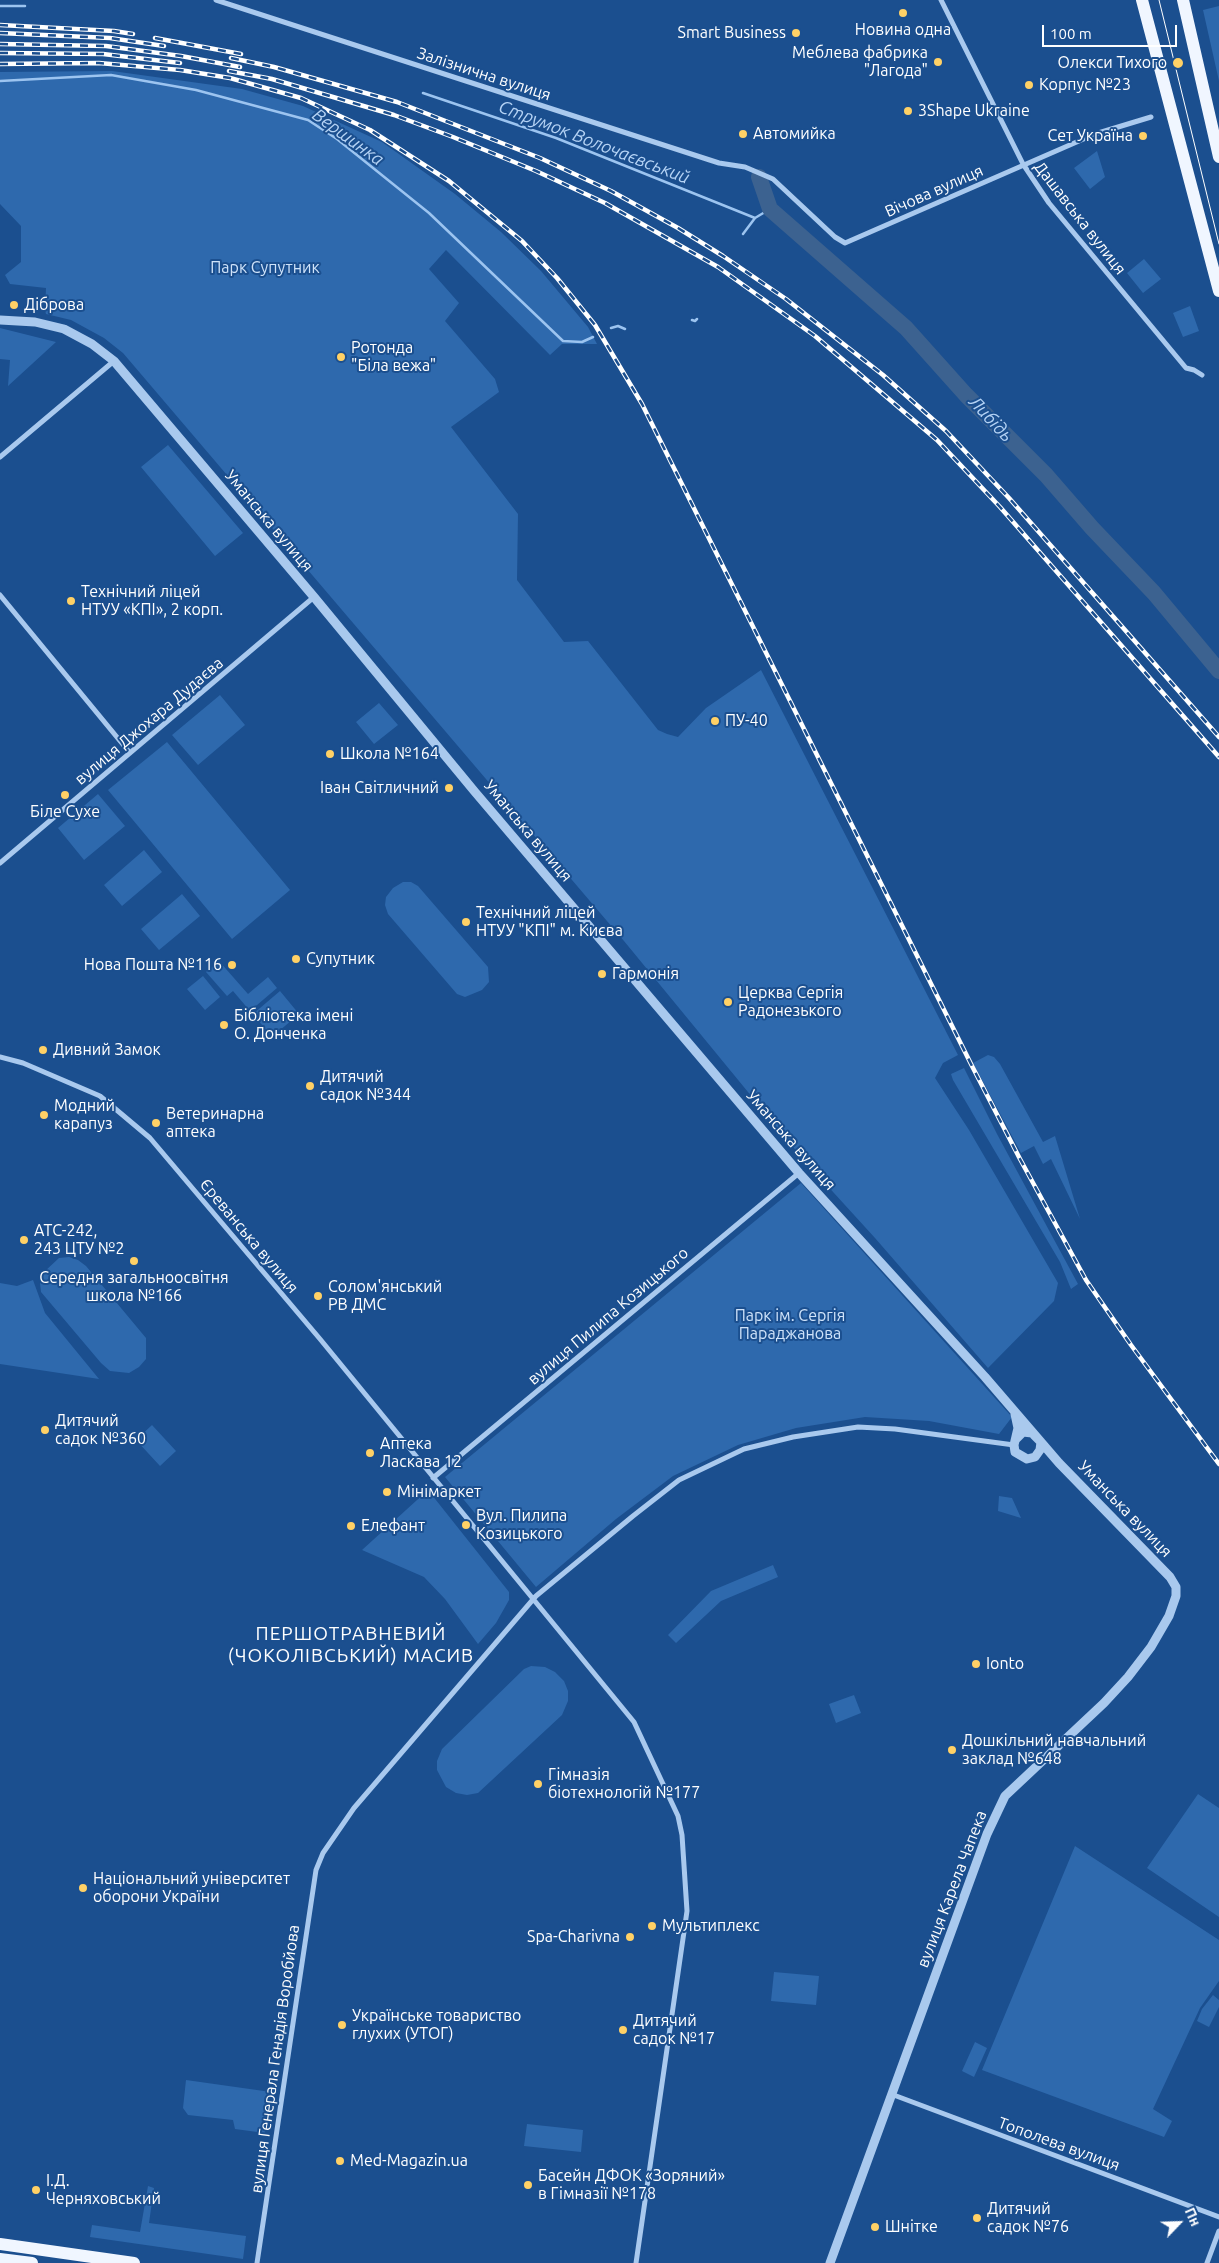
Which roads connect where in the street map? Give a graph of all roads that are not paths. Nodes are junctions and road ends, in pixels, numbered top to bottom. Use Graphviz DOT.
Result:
graph roads {
  1 [pos="216,0"];
  2 [pos="941,0"];
  3 [pos="1142,0"];
  4 [pos="1184,0"];
  5 [pos="1151,117"];
  6 [pos="1219,157"];
  7 [pos="1023,164"];
  8 [pos="745,167"];
  9 [pos="1219,291"];
  10 [pos="0,320"];
  11 [pos="114,361"];
  12 [pos="1202,375"];
  13 [pos="0,457"];
  14 [pos="0,596"];
  15 [pos="314,597"];
  16 [pos="130,753"];
  17 [pos="0,863"];
  18 [pos="0,1057"];
  19 [pos="799,1173"];
  20 [pos="1011,1407"];
  21 [pos="1039,1438"];
  22 [pos="1015,1442"];
  23 [pos="1035,1457"];
  24 [pos="1059,1463"];
  25 [pos="433,1478"];
  26 [pos="1170,1577"];
  27 [pos="532,1600"];
  28 [pos="890,2094"];
  29 [pos="1219,2217"];
  30 [pos="1219,2231"];
  31 [pos="0,2244"];
  32 [pos="0,2259"];
  33 [pos="32,2263"];
  34 [pos="134,2263"];
  35 [pos="257,2263"];
  36 [pos="636,2263"];
  37 [pos="830,2263"];
  38 [pos="1207,2263"];
  1 -- 8 [label="street, Залізнична вулиця"];
  2 -- 7 [label="street, Дашавська вулиця"];
  3 -- 9 [label="main road"];
  4 -- 6 [label="main road"];
  5 -- 7 [label="street, Вічова вулиця"];
  7 -- 8 [label="street, Вічова вулиця"];
  7 -- 12 [label="street, Дашавська вулиця"];
  10 -- 11 [label="street, Уманська вулиця"];
  11 -- 13 [label="street"];
  11 -- 15 [label="street, Уманська вулиця"];
  14 -- 16 [label="street"];
  15 -- 16 [label="street, вулиця Джохара Дудаєва"];
  15 -- 19 [label="street, Уманська вулиця"];
  16 -- 17 [label="street, вулиця Джохара Дудаєва"];
  18 -- 25 [label="street, Єреванська вулиця"];
  19 -- 20 [label="street, Уманська вулиця"];
  19 -- 25 [label="street, вулиця Пилипа Козицького"];
  20 -- 21 [label="street, Уманська вулиця"];
  20 -- 22 [label="street, Уманська вулиця"];
  21 -- 22 [label="street"];
  21 -- 23 [label="street"];
  21 -- 24 [label="street, Уманська вулиця"];
  22 -- 23 [label="street"];
  22 -- 27 [label="street, вулиця Генерала Генадія Воробйова"];
  23 -- 24 [label="street, Уманська вулиця"];
  24 -- 26 [label="street, Уманська вулиця"];
  25 -- 27 [label="street, Єреванська вулиця"];
  26 -- 28 [label="street, вулиця Карела Чапека"];
  27 -- 35 [label="street, вулиця Генерала Генадія Воробйова"];
  27 -- 36 [label="street, Єреванська вулиця"];
  28 -- 29 [label="street, Тополева вулиця"];
  28 -- 37 [label="street, вулиця Карела Чапека"];
  30 -- 38 [label="street"];
  31 -- 34 [label="main road"];
  32 -- 33 [label="main road"];
}
